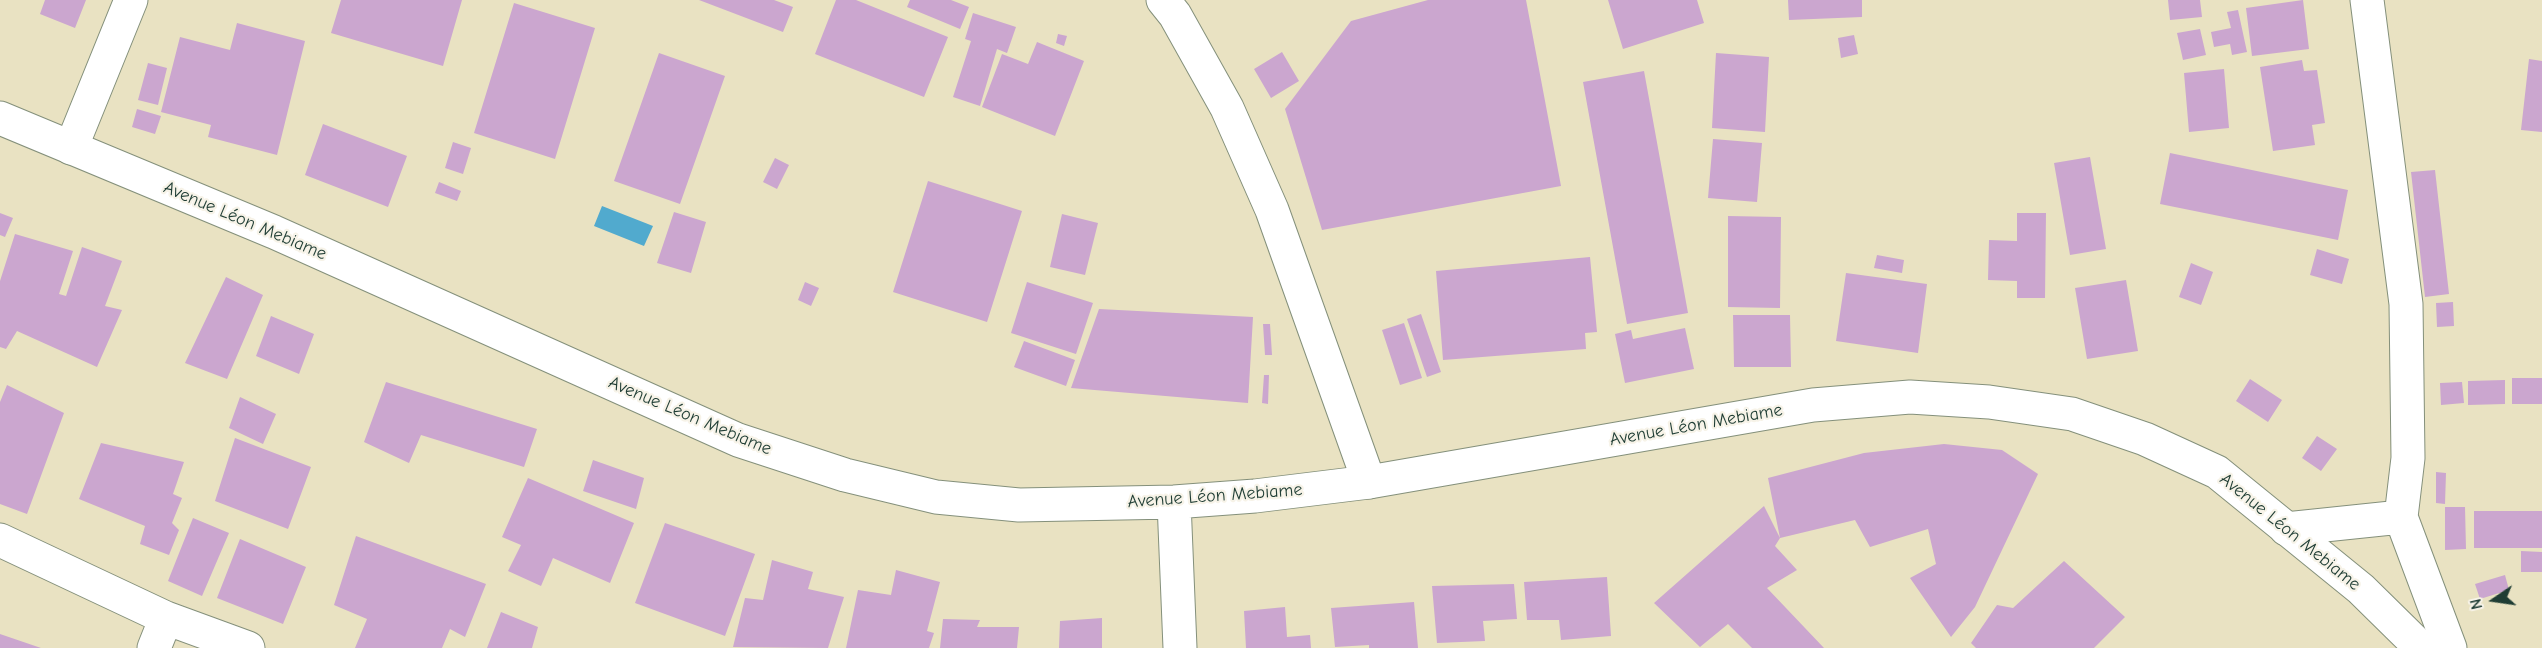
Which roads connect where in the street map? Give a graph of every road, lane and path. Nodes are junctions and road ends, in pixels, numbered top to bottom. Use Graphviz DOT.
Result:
graph roads {
  1 [pos="131,0"];
  2 [pos="1163,0"];
  3 [pos="2367,0"];
  4 [pos="0,118"];
  5 [pos="71,148"];
  6 [pos="1369,482"];
  7 [pos="1174,502"];
  8 [pos="2401,517"];
  9 [pos="2286,529"];
  10 [pos="0,540"];
  11 [pos="166,618"];
  12 [pos="154,648"];
  13 [pos="248,648"];
  14 [pos="1180,648"];
  15 [pos="2421,648"];
  16 [pos="2451,648"];
  1 -- 5 [label="street"];
  2 -- 6 [label="street"];
  3 -- 8 [label="street"];
  4 -- 5 [label="street, Avenue Léon Mebiame"];
  5 -- 7 [label="street, Avenue Léon Mebiame"];
  6 -- 7 [label="street, Avenue Léon Mebiame"];
  6 -- 9 [label="street, Avenue Léon Mebiame"];
  7 -- 14 [label="street"];
  8 -- 9 [label="street"];
  8 -- 16 [label="street"];
  9 -- 15 [label="street, Avenue Léon Mebiame"];
  10 -- 11 [label="street"];
  11 -- 12 [label="street"];
  11 -- 13 [label="street"];
}
